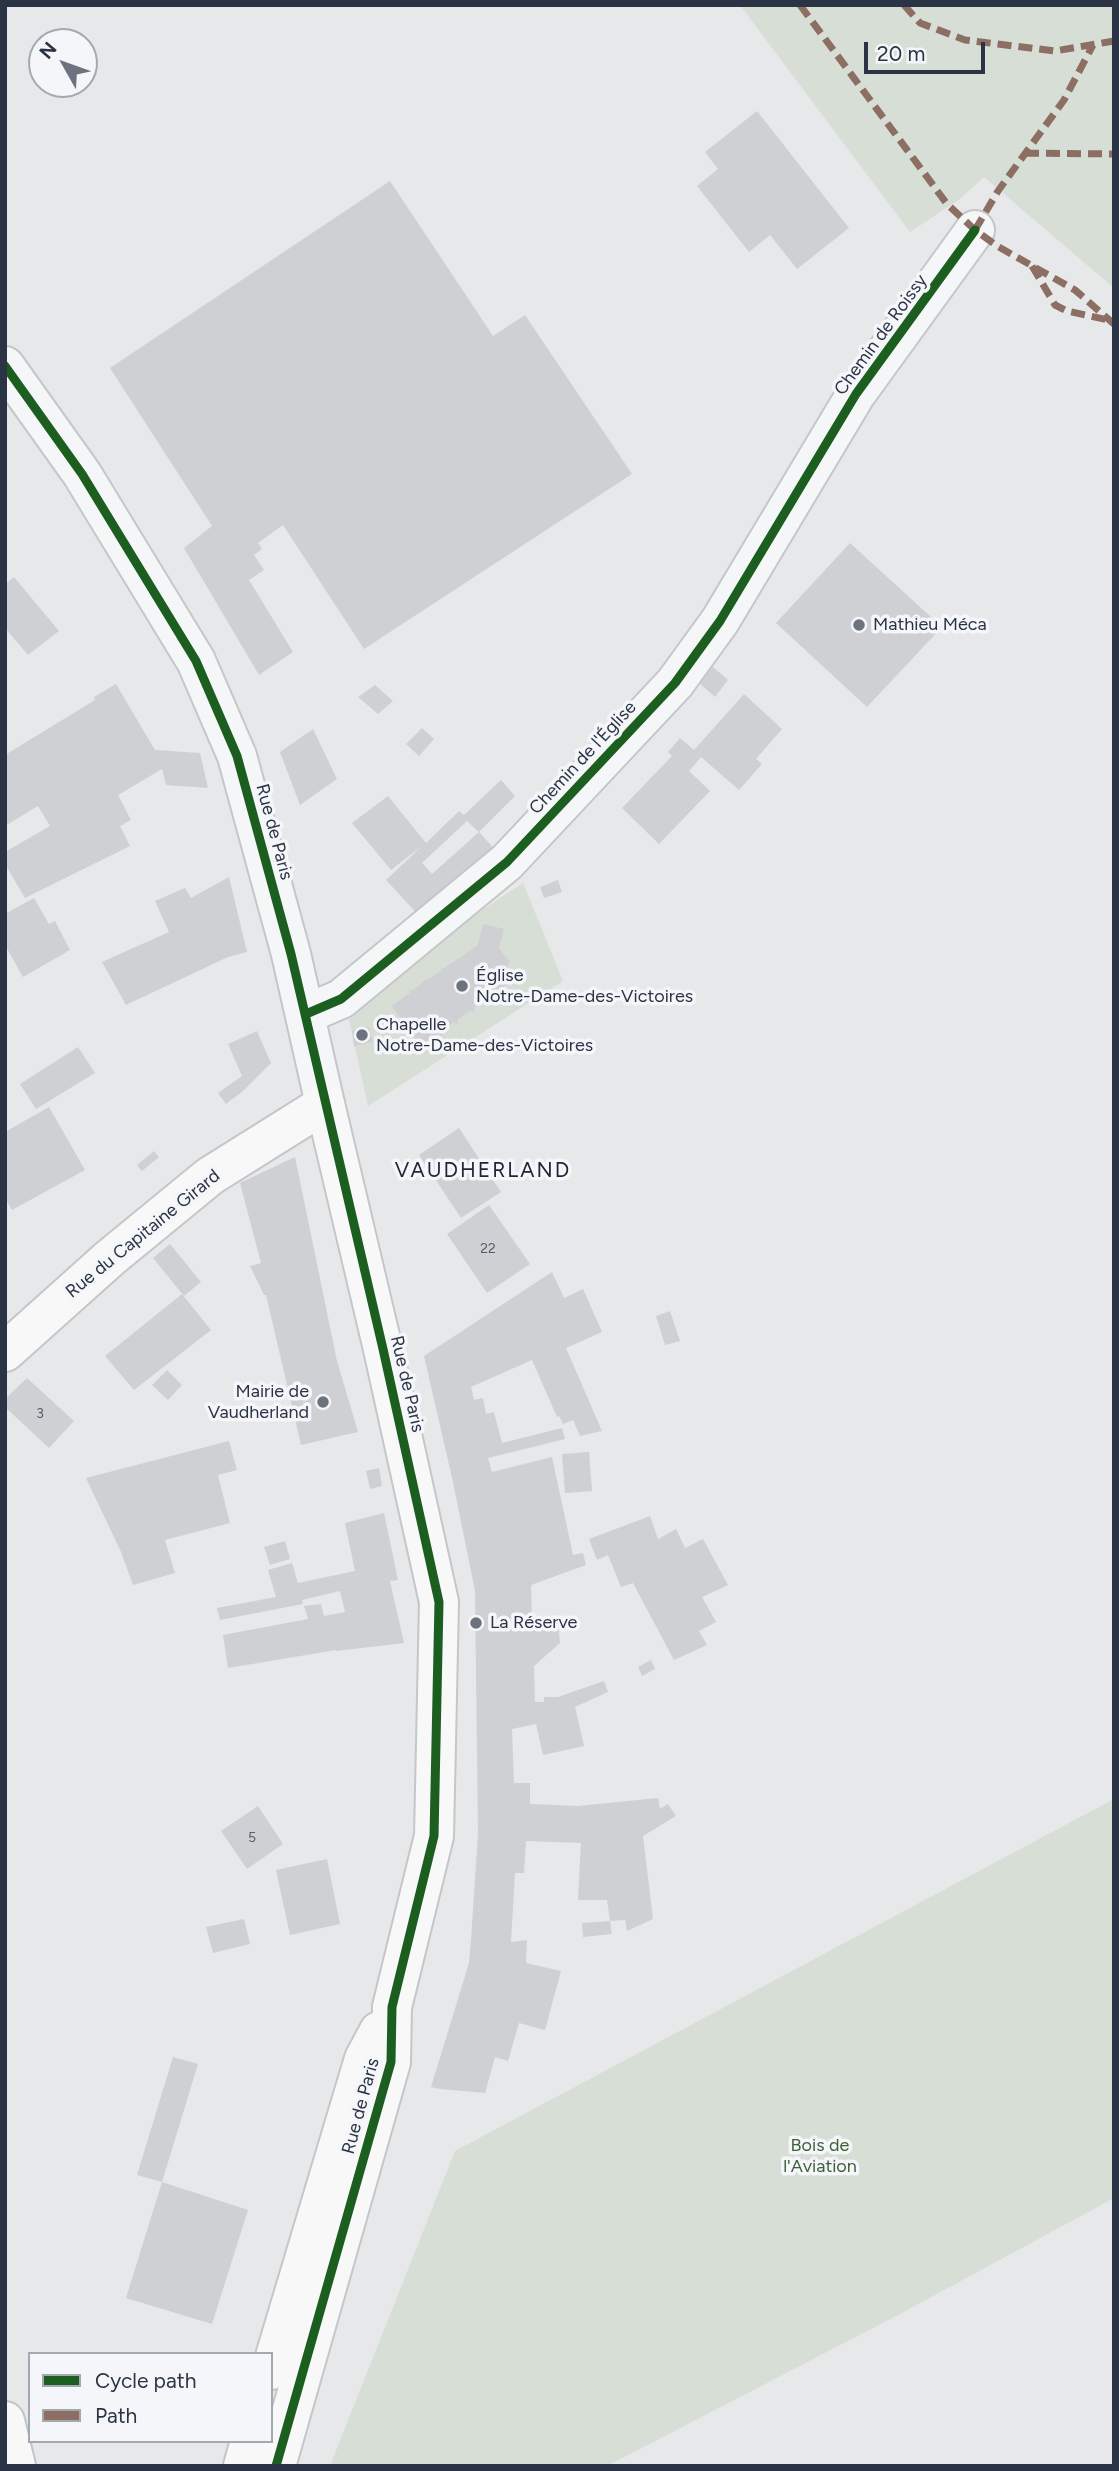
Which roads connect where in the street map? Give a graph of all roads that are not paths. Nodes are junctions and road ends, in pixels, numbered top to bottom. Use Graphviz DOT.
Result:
graph roads {
  1 [pos="975,230"];
  2 [pos="5,366"];
  3 [pos="817,460"];
  4 [pos="306,1014"];
  5 [pos="326,1104"];
  6 [pos="5,1352"];
  7 [pos="392,2007"];
  8 [pos="273,2363"];
  9 [pos="5,2421"];
  10 [pos="249,2443"];
  11 [pos="16,2466"];
  12 [pos="243,2466"];
  13 [pos="276,2466"];
  1 -- 3 [label="street, Chemin de Roissy"];
  2 -- 4 [label="street, Rue de Paris"];
  3 -- 4 [label="street, Chemin de l'Église"];
  4 -- 5 [label="street, Rue de Paris"];
  5 -- 6 [label="street, Rue du Capitaine Girard"];
  5 -- 7 [label="street, Rue de Paris"];
  7 -- 8 [label="street, Rue de Paris"];
  7 -- 13 [label="street, Rue de Paris"];
  9 -- 11 [label="street"];
  10 -- 12 [label="street"];
}
